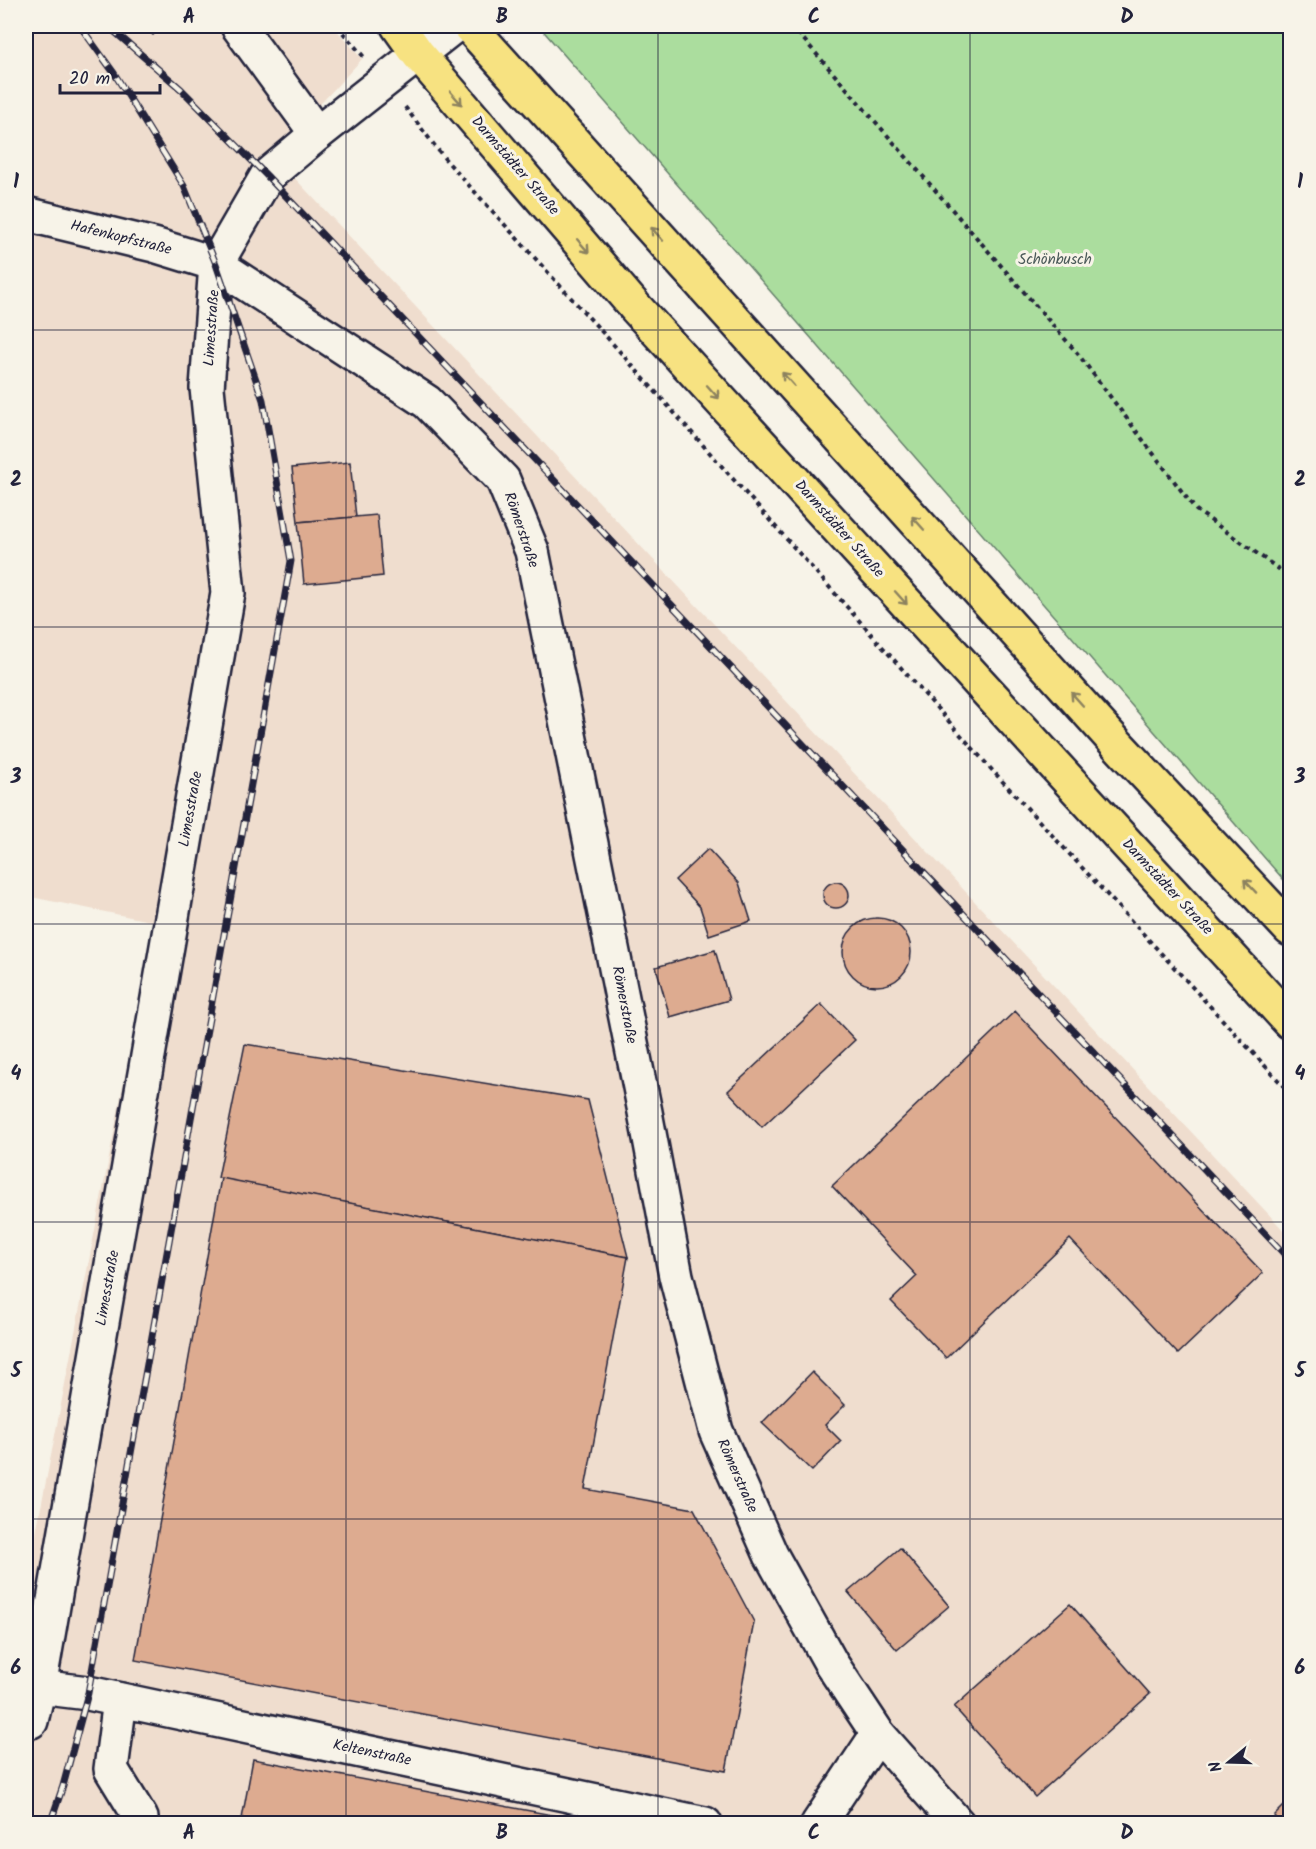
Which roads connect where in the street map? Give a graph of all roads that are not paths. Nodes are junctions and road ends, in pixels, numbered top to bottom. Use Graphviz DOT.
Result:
graph roads {
  1 [pos="238,26"];
  2 [pos="398,26"];
  3 [pos="454,26"];
  4 [pos="469,26"];
  5 [pos="418,54"];
  6 [pos="317,134"];
  7 [pos="26,214"];
  8 [pos="216,264"];
  9 [pos="1290,929"];
  10 [pos="1290,1022"];
  11 [pos="39,1688"];
  12 [pos="120,1700"];
  13 [pos="31,1721"];
  14 [pos="878,1734"];
  15 [pos="140,1824"];
  16 [pos="705,1824"];
  17 [pos="818,1824"];
  18 [pos="958,1824"];
  1 -- 6 [label="street"];
  2 -- 5 [label="main road, Darmstädter Straße"];
  3 -- 5 [label="street, Limesstraße"];
  9 -- 4 [label="main road, one-way"];
  5 -- 6 [label="street, Limesstraße"];
  5 -- 10 [label="main road, Darmstädter Straße, one-way"];
  6 -- 8 [label="street, Limesstraße"];
  7 -- 8 [label="street, Hafenkopfstraße"];
  8 -- 11 [label="street, Limesstraße"];
  8 -- 14 [label="street, Römerstraße"];
  11 -- 12 [label="street, Keltenstraße"];
  11 -- 13 [label="street, Limesstraße"];
  12 -- 15 [label="street"];
  12 -- 16 [label="street, Keltenstraße"];
  14 -- 17 [label="street"];
  14 -- 18 [label="street, Römerstraße"];
}
